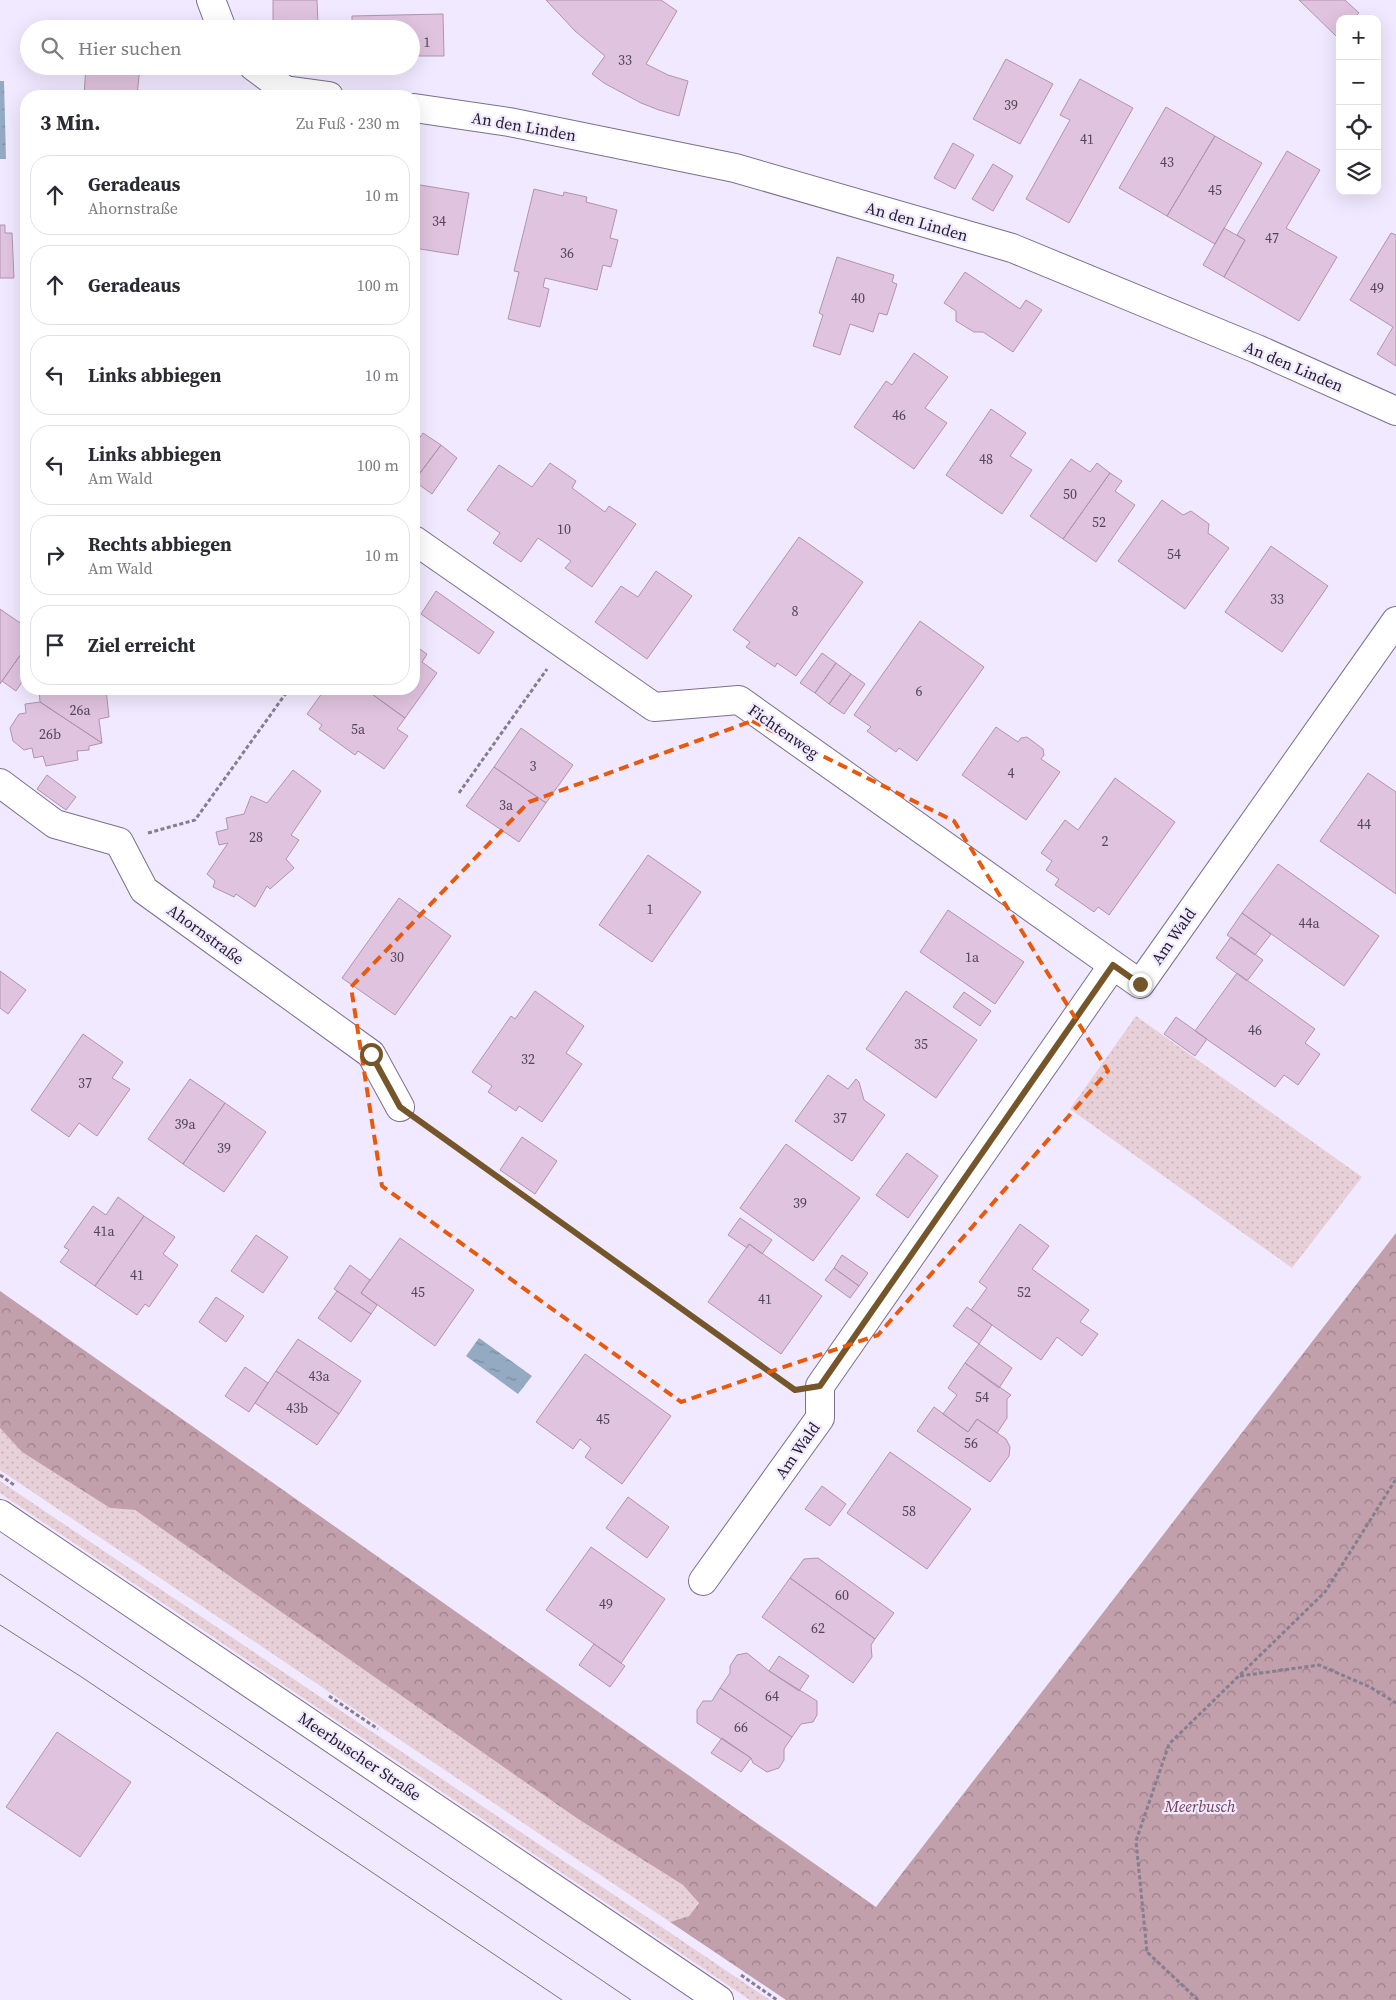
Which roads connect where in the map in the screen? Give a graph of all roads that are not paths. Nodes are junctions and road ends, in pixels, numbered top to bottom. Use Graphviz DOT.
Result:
graph roads {
  1 [pos="211,0"];
  2 [pos="219,20"];
  3 [pos="264,75"];
  4 [pos="285,90"];
  5 [pos="420,109"];
  6 [pos="1396,411"];
  7 [pos="420,544"];
  8 [pos="1396,620"];
  9 [pos="0,783"];
  10 [pos="1113,965"];
  11 [pos="400,1107"];
  12 [pos="0,1514"];
  13 [pos="703,1581"];
  14 [pos="719,2000"];
  1 -- 2 [label="street"];
  3 -- 4 [label="street"];
  5 -- 6 [label="street, An den Linden"];
  7 -- 10 [label="street, Fichtenweg"];
  8 -- 10 [label="street, Am Wald"];
  9 -- 11 [label="street, Ahornstraße"];
  10 -- 13 [label="street, Am Wald"];
  12 -- 14 [label="street, Meerbuscher Straße"];
}
